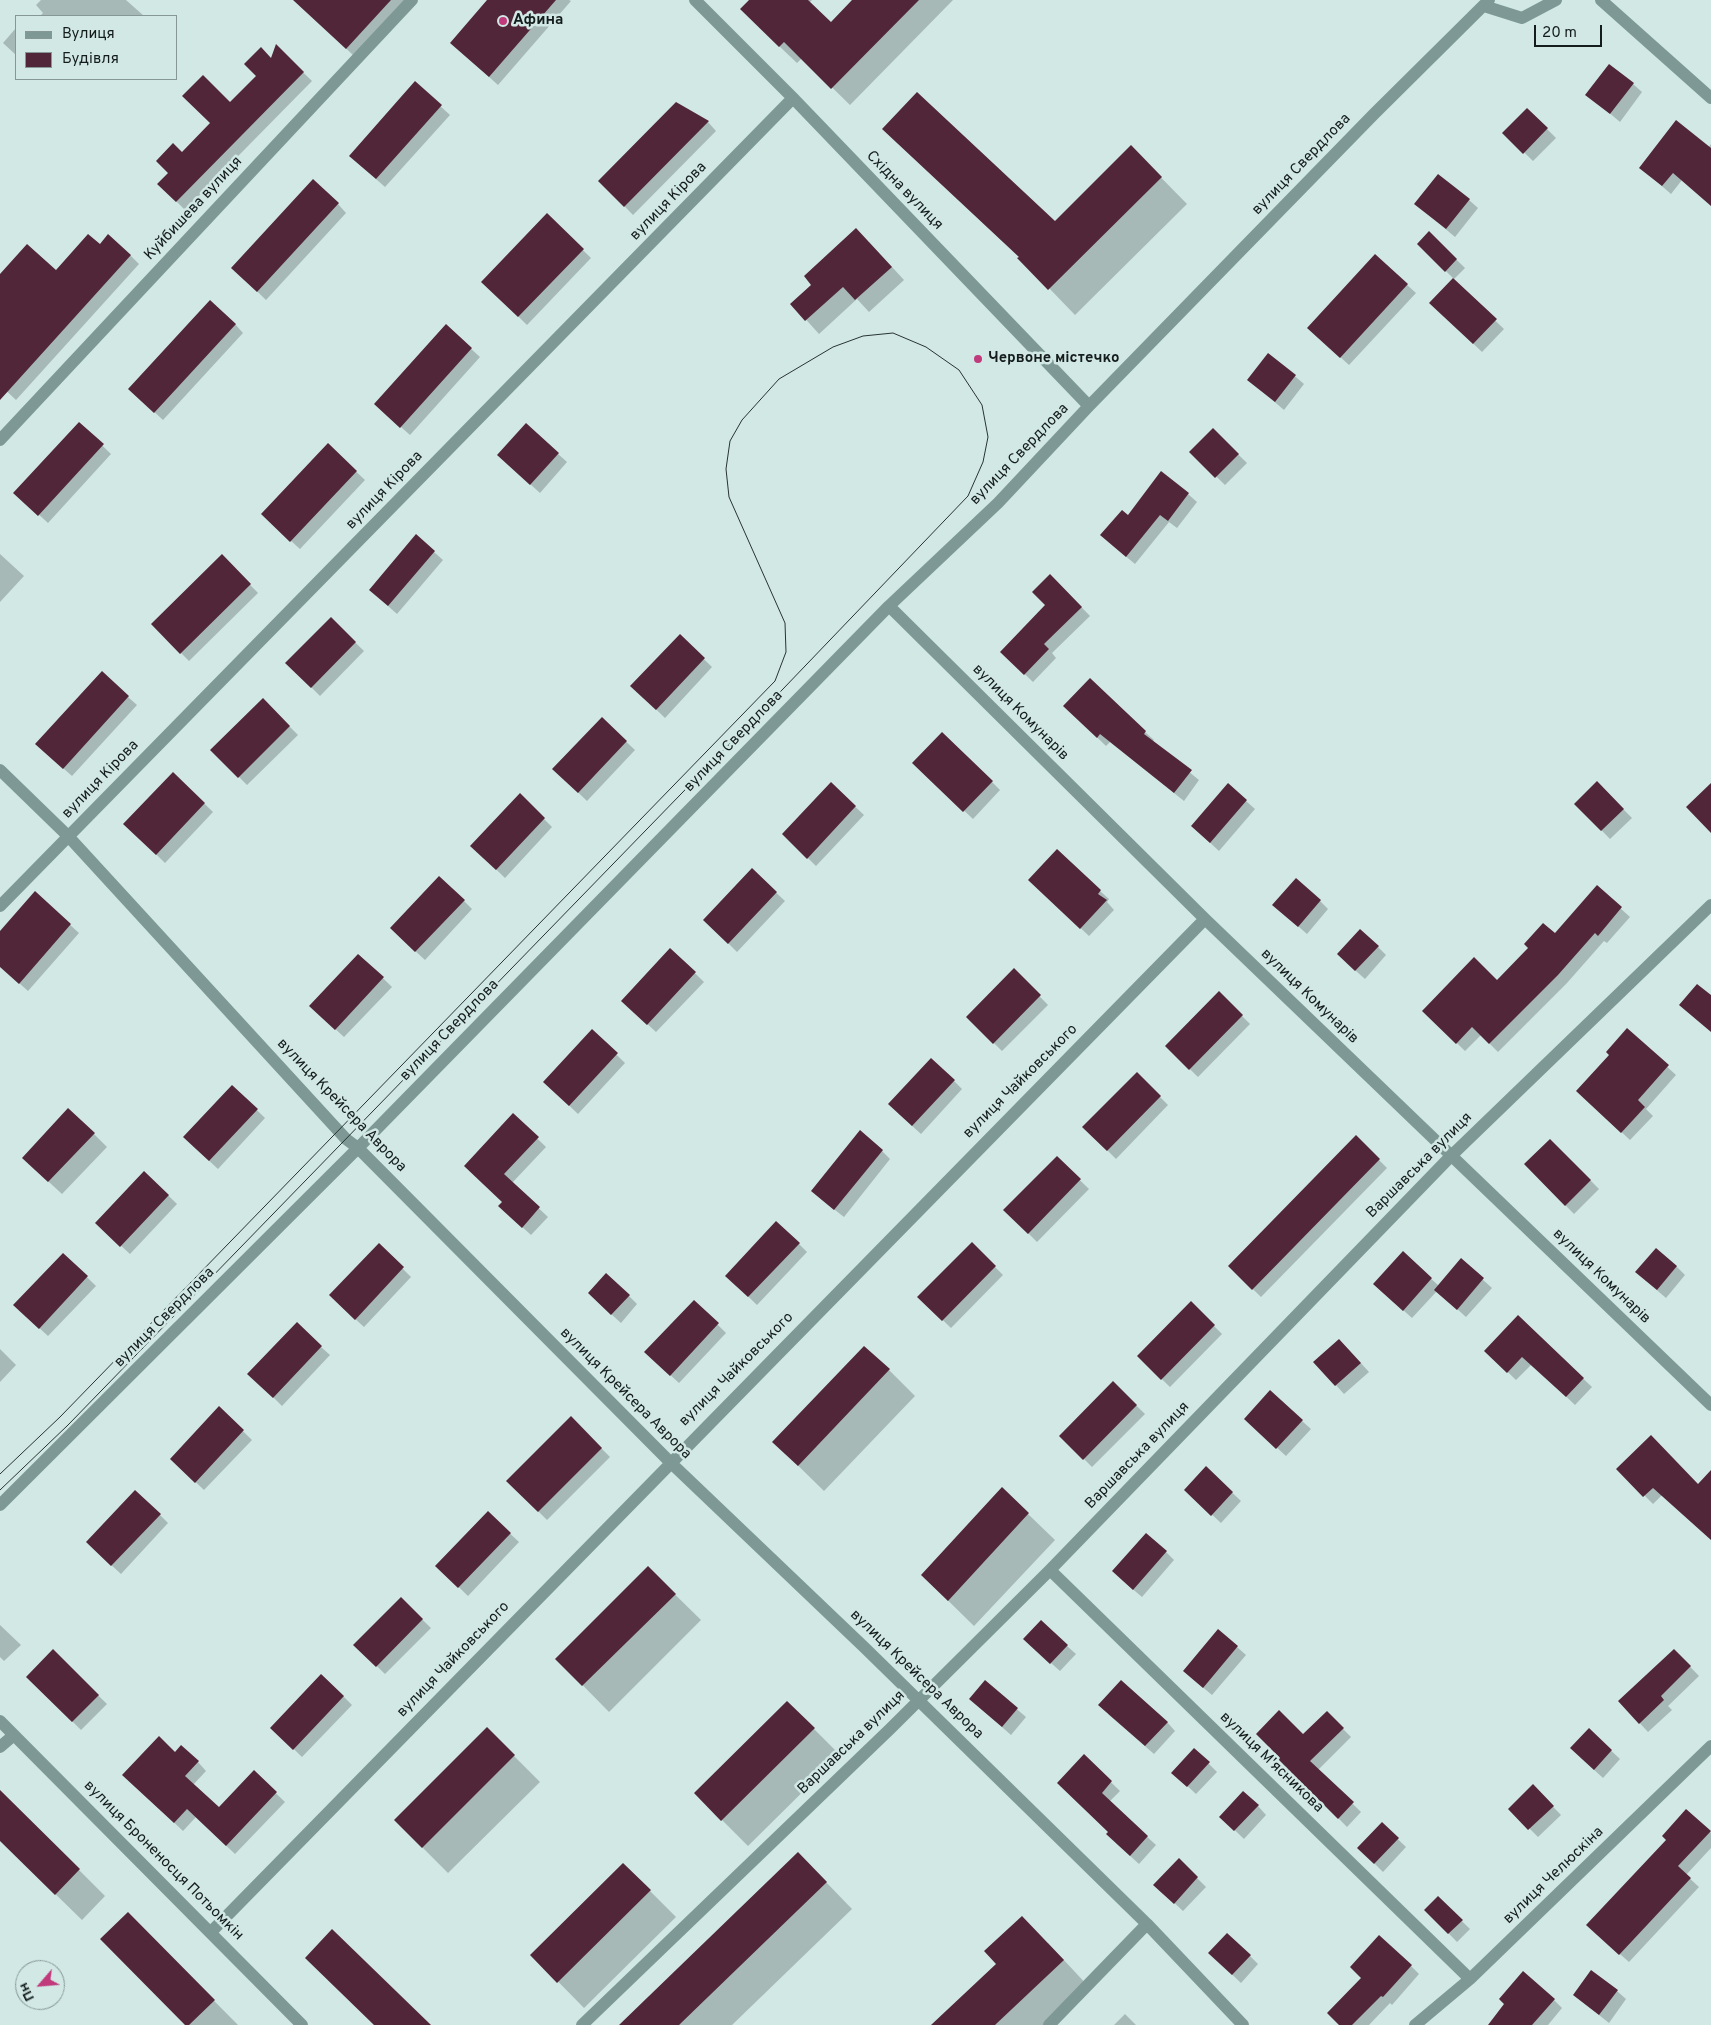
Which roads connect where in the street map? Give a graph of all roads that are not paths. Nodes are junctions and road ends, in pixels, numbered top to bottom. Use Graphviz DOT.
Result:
graph roads {
  1 [pos="412,0"];
  2 [pos="695,0"];
  3 [pos="1556,0"];
  4 [pos="1600,0"];
  5 [pos="1487,3"];
  6 [pos="793,98"];
  7 [pos="1711,98"];
  8 [pos="1089,406"];
  9 [pos="0,440"];
  10 [pos="889,606"];
  11 [pos="0,770"];
  12 [pos="68,836"];
  13 [pos="1711,905"];
  14 [pos="0,906"];
  15 [pos="1205,919"];
  16 [pos="358,1148"];
  17 [pos="1451,1156"];
  18 [pos="1711,1405"];
  19 [pos="670,1462"];
  20 [pos="0,1505"];
  21 [pos="1050,1570"];
  22 [pos="919,1701"];
  23 [pos="0,1721"];
  24 [pos="14,1735"];
  25 [pos="1711,1746"];
  26 [pos="0,1747"];
  27 [pos="1147,1924"];
  28 [pos="211,1932"];
  29 [pos="1470,1979"];
  30 [pos="302,2025"];
  31 [pos="582,2025"];
  32 [pos="1049,2025"];
  33 [pos="1243,2025"];
  34 [pos="1415,2025"];
  1 -- 9 [label="street, Куйбишева вулиця"];
  2 -- 6 [label="street, Східна вулиця"];
  3 -- 5 [label="street"];
  4 -- 7 [label="street"];
  5 -- 8 [label="street, вулиця Свердлова"];
  6 -- 8 [label="street, Східна вулиця"];
  6 -- 12 [label="street, вулиця Кірова"];
  8 -- 10 [label="street, вулиця Свердлова"];
  10 -- 15 [label="street, вулиця Комунарів"];
  10 -- 16 [label="street, вулиця Свердлова"];
  11 -- 12 [label="street, вулиця Крейсера Аврора"];
  12 -- 14 [label="street, вулиця Кірова"];
  12 -- 16 [label="street, вулиця Крейсера Аврора"];
  13 -- 17 [label="street, Варшавська вулиця"];
  15 -- 17 [label="street, вулиця Комунарів"];
  15 -- 19 [label="street, вулиця Чайковського"];
  16 -- 19 [label="street, вулиця Крейсера Аврора"];
  16 -- 20 [label="street, вулиця Свердлова"];
  17 -- 18 [label="street, вулиця Комунарів"];
  17 -- 21 [label="street, Варшавська вулиця"];
  19 -- 22 [label="street, вулиця Крейсера Аврора"];
  19 -- 28 [label="street, вулиця Чайковського"];
  21 -- 22 [label="street, Варшавська вулиця"];
  21 -- 29 [label="street, вулиця М'ясникова"];
  22 -- 27 [label="street, вулиця Крейсера Аврора"];
  22 -- 31 [label="street, Варшавська вулиця"];
  23 -- 24 [label="street, вулиця Броненосця Потьомкін"];
  24 -- 26 [label="street"];
  24 -- 28 [label="street, вулиця Броненосця Потьомкін"];
  25 -- 29 [label="street, вулиця Челюскіна"];
  27 -- 32 [label="street"];
  27 -- 33 [label="street, вулиця Крейсера Аврора"];
  28 -- 30 [label="street, вулиця Броненосця Потьомкін"];
  29 -- 34 [label="street, вулиця Челюскіна"];
}
